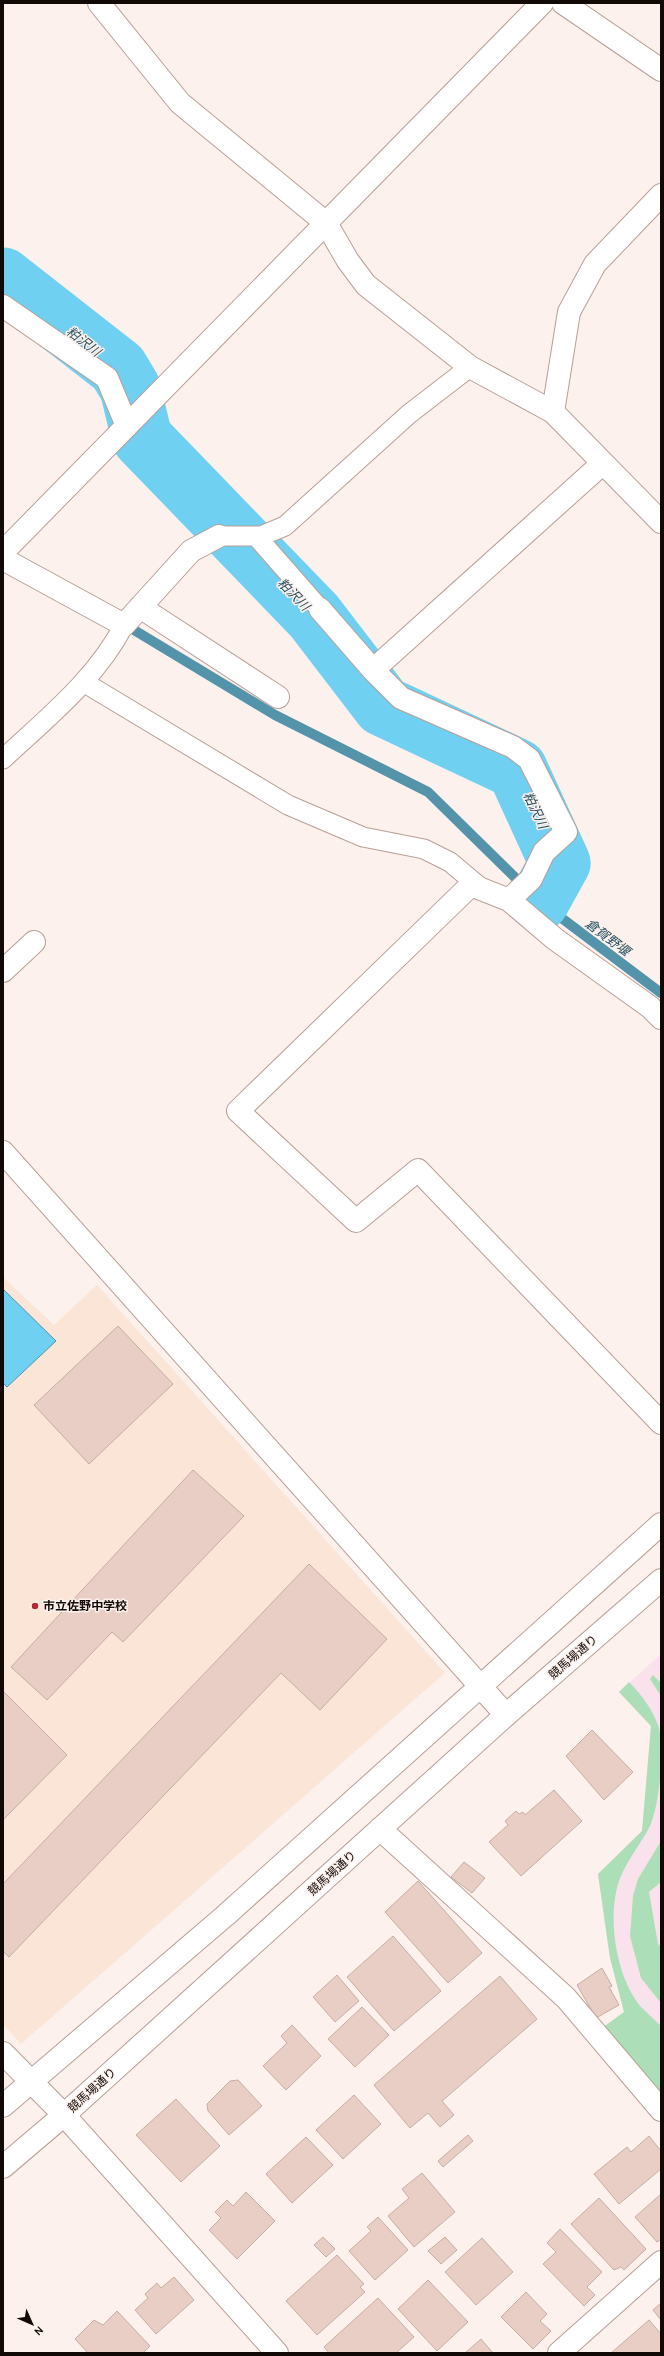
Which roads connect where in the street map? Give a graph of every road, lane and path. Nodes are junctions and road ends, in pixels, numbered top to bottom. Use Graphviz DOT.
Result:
graph roads {
  1 [pos="99,3"];
  2 [pos="542,3"];
  3 [pos="563,3"];
  4 [pos="661,70"];
  5 [pos="661,195"];
  6 [pos="326,223"];
  7 [pos="3,306"];
  8 [pos="470,367"];
  9 [pos="552,412"];
  10 [pos="126,426"];
  11 [pos="602,463"];
  12 [pos="661,522"];
  13 [pos="219,536"];
  14 [pos="256,536"];
  15 [pos="3,552"];
  16 [pos="3,559"];
  17 [pos="140,607"];
  18 [pos="320,610"];
  19 [pos="124,625"];
  20 [pos="373,670"];
  21 [pos="85,683"];
  22 [pos="278,697"];
  23 [pos="3,760"];
  24 [pos="481,888"];
  25 [pos="509,900"];
  26 [pos="34,942"];
  27 [pos="3,971"];
  28 [pos="661,1018"];
  29 [pos="3,1152"];
  30 [pos="661,1423"];
  31 [pos="661,1524"];
  32 [pos="661,1580"];
  33 [pos="480,1687"];
  34 [pos="506,1715"];
  35 [pos="380,1829"];
  36 [pos="3,2053"];
  37 [pos="31,2082"];
  38 [pos="3,2106"];
  39 [pos="661,2110"];
  40 [pos="64,2116"];
  41 [pos="3,2167"];
  42 [pos="661,2262"];
  43 [pos="277,2353"];
  44 [pos="559,2353"];
  1 -- 6 [label="street"];
  2 -- 6 [label="street"];
  3 -- 4 [label="street"];
  5 -- 9 [label="street"];
  6 -- 8 [label="street"];
  6 -- 10 [label="street"];
  7 -- 10 [label="street"];
  8 -- 9 [label="street"];
  8 -- 14 [label="lane"];
  9 -- 11 [label="street"];
  10 -- 15 [label="street"];
  11 -- 12 [label="street"];
  11 -- 20 [label="street"];
  13 -- 14 [label="lane"];
  13 -- 17 [label="street"];
  14 -- 18 [label="lane"];
  16 -- 19 [label="street"];
  17 -- 19 [label="street"];
  17 -- 22 [label="street"];
  18 -- 20 [label="street"];
  19 -- 21 [label="lane"];
  20 -- 25 [label="street"];
  21 -- 23 [label="lane"];
  21 -- 24 [label="lane"];
  24 -- 25 [label="street"];
  24 -- 30 [label="street"];
  25 -- 28 [label="street"];
  26 -- 27 [label="street"];
  29 -- 33 [label="street"];
  31 -- 33 [label="street"];
  32 -- 34 [label="street, 競馬場通り"];
  33 -- 34 [label="street"];
  33 -- 37 [label="street"];
  34 -- 35 [label="street, 競馬場通り"];
  35 -- 39 [label="street"];
  35 -- 40 [label="street, 競馬場通り"];
  36 -- 37 [label="street"];
  37 -- 38 [label="street"];
  37 -- 40 [label="street"];
  40 -- 41 [label="street, 競馬場通り"];
  40 -- 43 [label="street"];
  42 -- 44 [label="street"];
}
